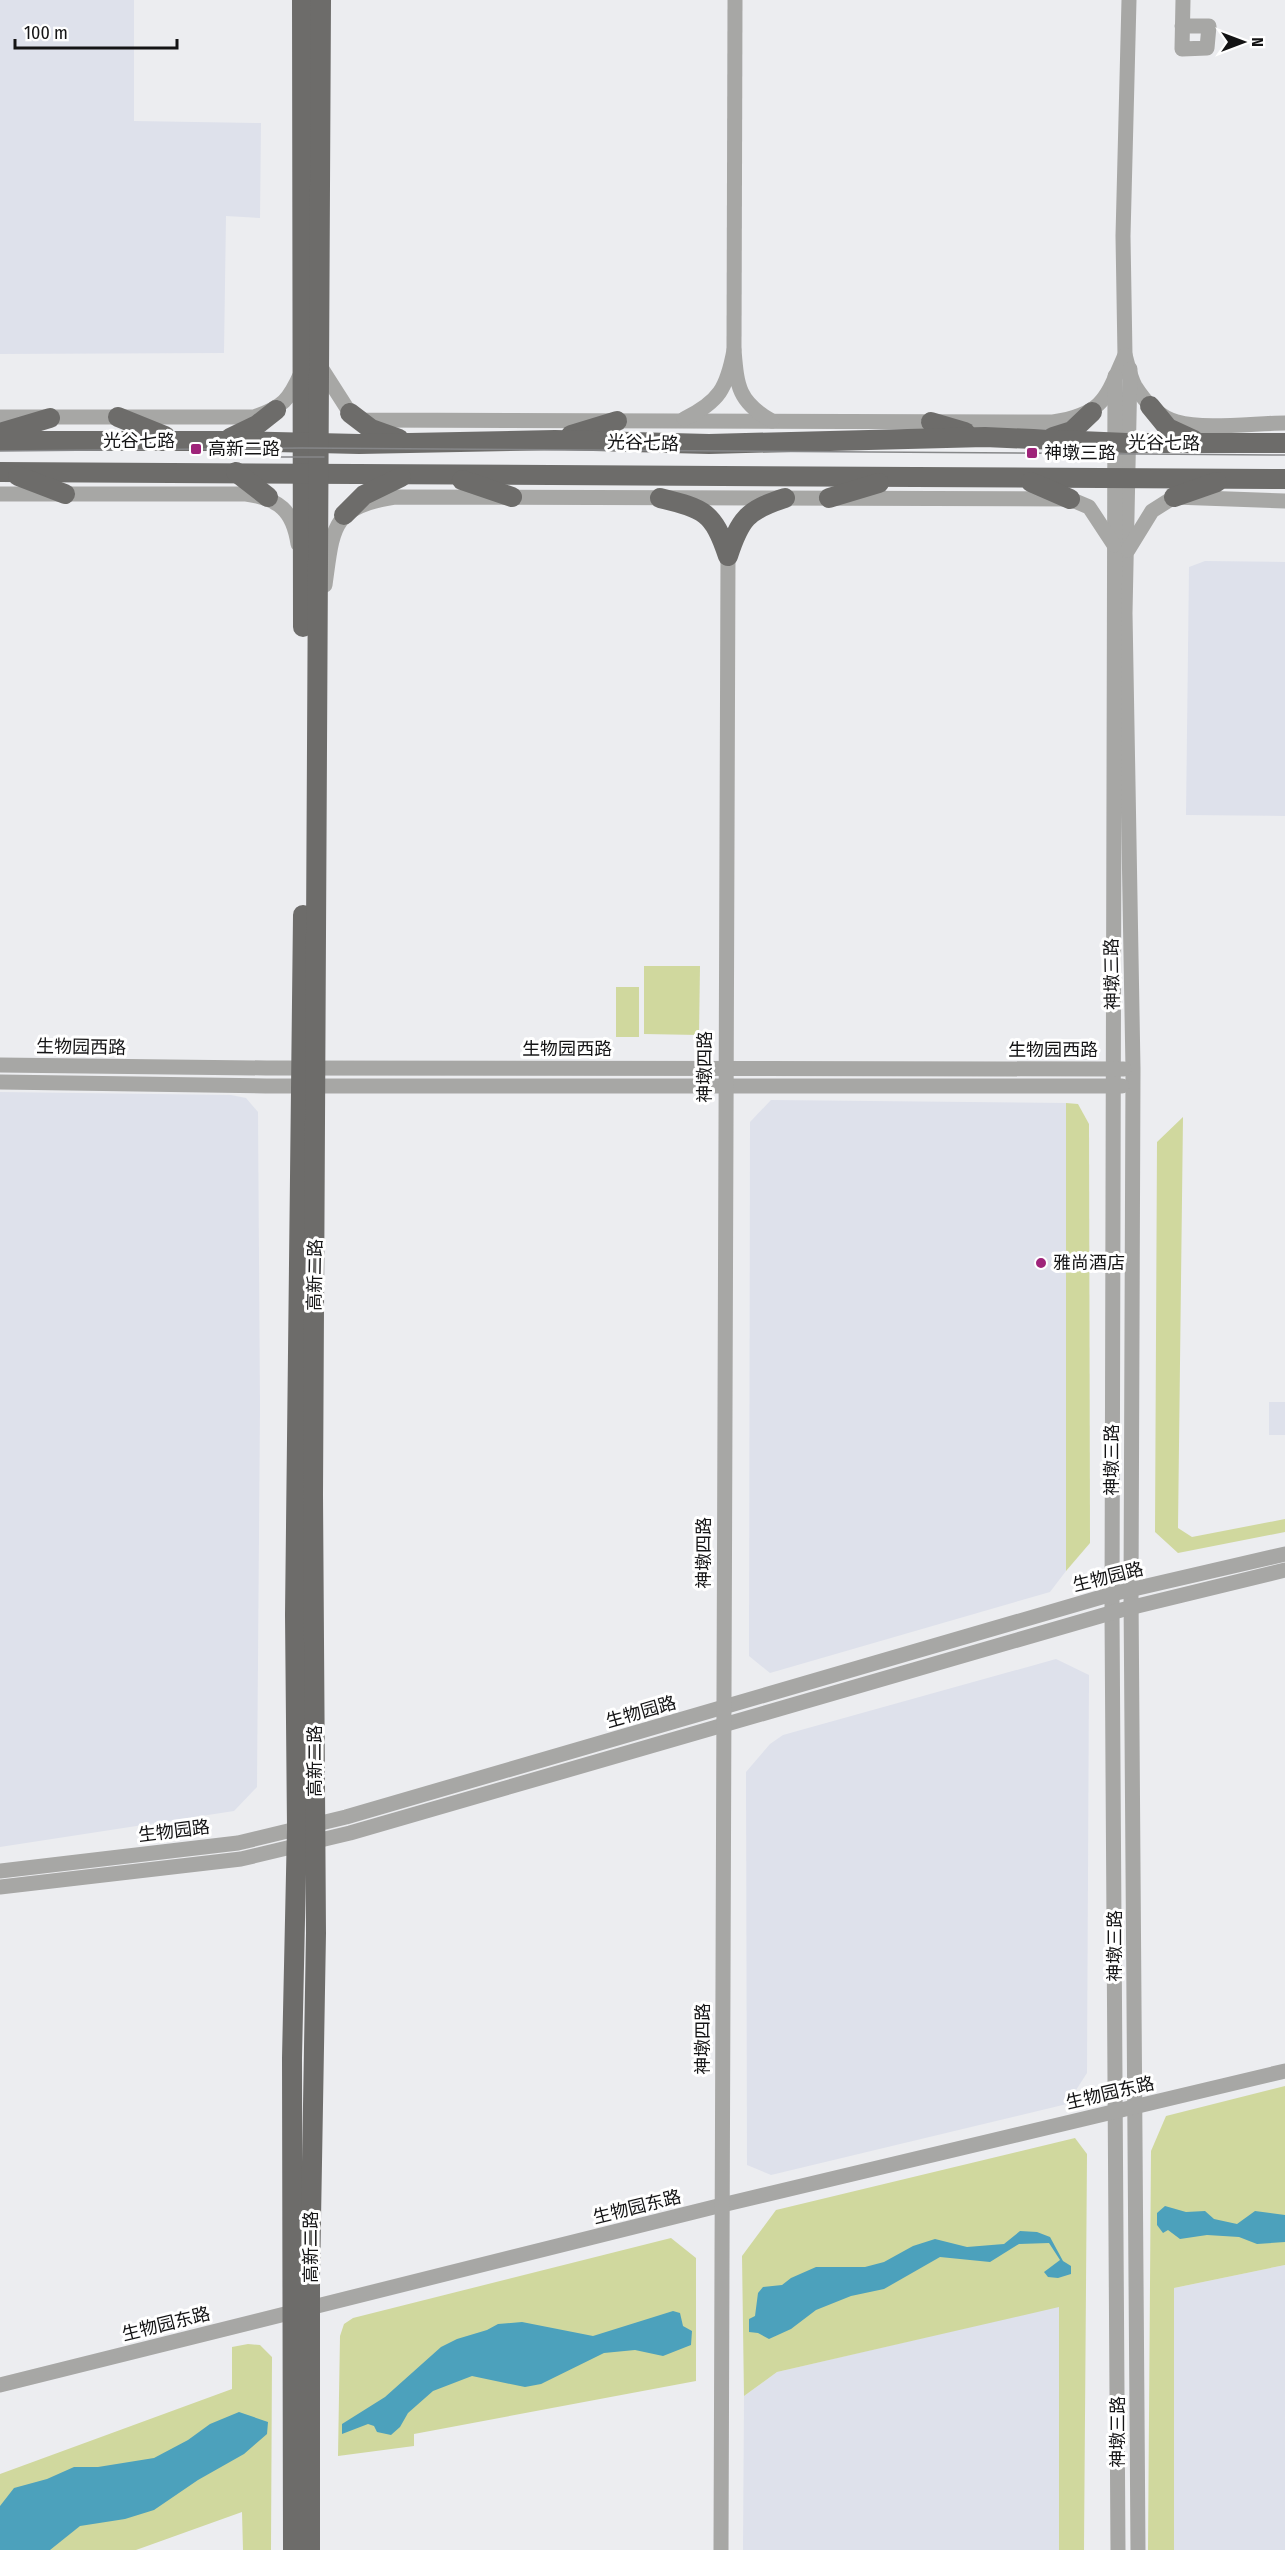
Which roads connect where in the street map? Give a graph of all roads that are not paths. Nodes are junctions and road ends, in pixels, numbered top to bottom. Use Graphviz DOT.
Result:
graph roads {
  1 [pos="302,0"];
  2 [pos="321,0"];
  3 [pos="735,0"];
  4 [pos="1130,0"];
  5 [pos="1183,0"];
  6 [pos="1182,26"];
  7 [pos="734,350"];
  8 [pos="1127,362"];
  9 [pos="311,368"];
  10 [pos="1115,376"];
  11 [pos="1150,406"];
  12 [pos="276,410"];
  13 [pos="1092,412"];
  14 [pos="350,413"];
  15 [pos="0,417"];
  16 [pos="118,417"];
  17 [pos="50,418"];
  18 [pos="617,421"];
  19 [pos="680,421"];
  20 [pos="772,421"];
  21 [pos="931,422"];
  22 [pos="1285,423"];
  23 [pos="0,433"];
  24 [pos="985,437"];
  25 [pos="1049,439"];
  26 [pos="555,440"];
  27 [pos="0,441"];
  28 [pos="176,441"];
  29 [pos="217,441"];
  30 [pos="414,442"];
  31 [pos="1120,442"];
  32 [pos="311,443"];
  33 [pos="1285,443"];
  34 [pos="1226,444"];
  35 [pos="4,472"];
  36 [pos="236,472"];
  37 [pos="311,472"];
  38 [pos="411,474"];
  39 [pos="446,474"];
  40 [pos="900,477"];
  41 [pos="1011,477"];
  42 [pos="1121,477"];
  43 [pos="1226,479"];
  44 [pos="1280,481"];
  45 [pos="0,495"];
  46 [pos="65,495"];
  47 [pos="268,497"];
  48 [pos="512,497"];
  49 [pos="1174,497"];
  50 [pos="660,498"];
  51 [pos="785,498"];
  52 [pos="830,498"];
  53 [pos="1070,499"];
  54 [pos="1285,501"];
  55 [pos="344,515"];
  56 [pos="1120,549"];
  57 [pos="728,556"];
  58 [pos="303,580"];
  59 [pos="316,647"];
  60 [pos="0,1065"];
  61 [pos="1114,1069"];
  62 [pos="1133,1069"];
  63 [pos="725,1070"];
  64 [pos="308,1077"];
  65 [pos="0,1082"];
  66 [pos="1114,1086"];
  67 [pos="1133,1086"];
  68 [pos="725,1087"];
  69 [pos="1285,1554"];
  70 [pos="1285,1570"];
  71 [pos="1131,1591"];
  72 [pos="1112,1594"];
  73 [pos="1132,1608"];
  74 [pos="1112,1612"];
  75 [pos="723,1708"];
  76 [pos="723,1725"];
  77 [pos="306,1835"];
  78 [pos="0,1871"];
  79 [pos="0,1887"];
  80 [pos="1285,2071"];
  81 [pos="1136,2108"];
  82 [pos="1117,2111"];
  83 [pos="722,2205"];
  84 [pos="303,2310"];
  85 [pos="0,2385"];
  86 [pos="293,2550"];
  87 [pos="310,2550"];
  88 [pos="721,2550"];
  89 [pos="1118,2550"];
  90 [pos="1138,2550"];
  1 -- 9 [label="main road, 高新二路"];
  2 -- 9 [label="main road, 高新二路"];
  3 -- 7 [label="street"];
  4 -- 8 [label="street, 神墩三路"];
  5 -- 6 [label="street"];
  7 -- 19 [label="street"];
  7 -- 20 [label="street"];
  8 -- 10 [label="street"];
  8 -- 11 [label="street"];
  8 -- 31 [label="street, 神墩三路"];
  9 -- 12 [label="street"];
  9 -- 14 [label="street"];
  9 -- 32 [label="main road, 高新二路"];
  10 -- 13 [label="street"];
  10 -- 31 [label="street, 神墩三路"];
  11 -- 22 [label="street"];
  11 -- 34 [label="main road"];
  12 -- 16 [label="street"];
  12 -- 29 [label="main road"];
  13 -- 21 [label="street"];
  13 -- 25 [label="main road"];
  14 -- 18 [label="street"];
  14 -- 30 [label="main road"];
  15 -- 17 [label="street"];
  16 -- 17 [label="street"];
  16 -- 28 [label="main road"];
  17 -- 23 [label="main road"];
  18 -- 19 [label="street"];
  18 -- 26 [label="main road"];
  19 -- 20 [label="street"];
  20 -- 21 [label="street"];
  21 -- 24 [label="main road"];
  24 -- 25 [label="main road, 光谷七路"];
  24 -- 26 [label="main road, 光谷七路"];
  25 -- 31 [label="main road, 光谷七路"];
  26 -- 30 [label="main road, 光谷七路"];
  27 -- 28 [label="main road, 光谷七路"];
  28 -- 29 [label="main road, 光谷七路"];
  29 -- 32 [label="main road, 光谷七路"];
  30 -- 32 [label="main road, 光谷七路"];
  31 -- 34 [label="main road, 光谷七路"];
  31 -- 42 [label="street, 神墩三路"];
  32 -- 37 [label="main road, 高新二路"];
  33 -- 34 [label="main road, 光谷七路"];
  35 -- 36 [label="main road, 光谷七路"];
  35 -- 46 [label="main road"];
  36 -- 37 [label="main road, 光谷七路"];
  36 -- 47 [label="main road"];
  37 -- 38 [label="main road, 光谷七路"];
  37 -- 58 [label="main road, 高新二路"];
  37 -- 59 [label="main road, 高新二路"];
  38 -- 39 [label="main road, 光谷七路"];
  38 -- 55 [label="main road"];
  39 -- 40 [label="main road, 光谷七路"];
  39 -- 48 [label="main road"];
  40 -- 41 [label="main road, 光谷七路"];
  40 -- 52 [label="main road"];
  41 -- 42 [label="main road, 光谷七路"];
  41 -- 53 [label="main road"];
  42 -- 43 [label="main road, 光谷七路"];
  42 -- 56 [label="street, 神墩三路"];
  43 -- 44 [label="main road, 光谷七路"];
  43 -- 49 [label="main road"];
  45 -- 46 [label="street"];
  46 -- 47 [label="street"];
  47 -- 58 [label="street"];
  48 -- 50 [label="street"];
  48 -- 55 [label="street"];
  49 -- 54 [label="street"];
  49 -- 56 [label="street"];
  50 -- 51 [label="street"];
  50 -- 57 [label="main road"];
  51 -- 52 [label="street"];
  51 -- 57 [label="main road"];
  52 -- 53 [label="street"];
  53 -- 56 [label="street"];
  55 -- 59 [label="street"];
  56 -- 61 [label="street, 神墩三路"];
  56 -- 62 [label="street, 神墩三路"];
  57 -- 63 [label="street, 神墩四路"];
  58 -- 64 [label="main road, 高新二路"];
  59 -- 64 [label="main road, 高新二路"];
  60 -- 64 [label="street, 生物园西路"];
  61 -- 62 [label="street, 生物园西路"];
  61 -- 63 [label="street, 生物园西路"];
  61 -- 66 [label="street, 神墩三路"];
  62 -- 67 [label="street, 神墩三路"];
  63 -- 64 [label="street, 生物园西路"];
  63 -- 68 [label="street, 神墩四路"];
  64 -- 65 [label="street, 生物园西路"];
  64 -- 68 [label="street, 生物园西路"];
  64 -- 77 [label="main road, 高新二路"];
  66 -- 67 [label="street, 生物园西路"];
  66 -- 68 [label="street, 生物园西路"];
  66 -- 72 [label="street, 神墩三路"];
  67 -- 71 [label="street, 神墩三路"];
  68 -- 75 [label="street, 神墩四路"];
  69 -- 71 [label="street, 生物园路"];
  70 -- 73 [label="street, 生物园路"];
  71 -- 72 [label="street, 生物园路"];
  71 -- 73 [label="street, 神墩三路"];
  72 -- 74 [label="street, 神墩三路"];
  72 -- 75 [label="street, 生物园路"];
  73 -- 74 [label="street, 生物园路"];
  73 -- 81 [label="street, 神墩三路"];
  74 -- 76 [label="street, 生物园路"];
  74 -- 82 [label="street, 神墩三路"];
  75 -- 76 [label="street, 神墩四路"];
  75 -- 77 [label="street, 生物园路"];
  76 -- 77 [label="street, 生物园路"];
  76 -- 83 [label="street, 神墩四路"];
  77 -- 78 [label="street, 生物园路"];
  77 -- 79 [label="street, 生物园路"];
  77 -- 84 [label="main road, 高新二路"];
  80 -- 81 [label="street, 生物园东路"];
  81 -- 82 [label="street, 生物园东路"];
  81 -- 90 [label="street, 神墩三路"];
  82 -- 83 [label="street, 生物园东路"];
  82 -- 89 [label="street, 神墩三路"];
  83 -- 84 [label="street, 生物园东路"];
  83 -- 88 [label="street, 神墩四路"];
  84 -- 85 [label="street, 生物园东路"];
  84 -- 86 [label="main road, 高新二路"];
  84 -- 87 [label="main road, 高新二路"];
}
